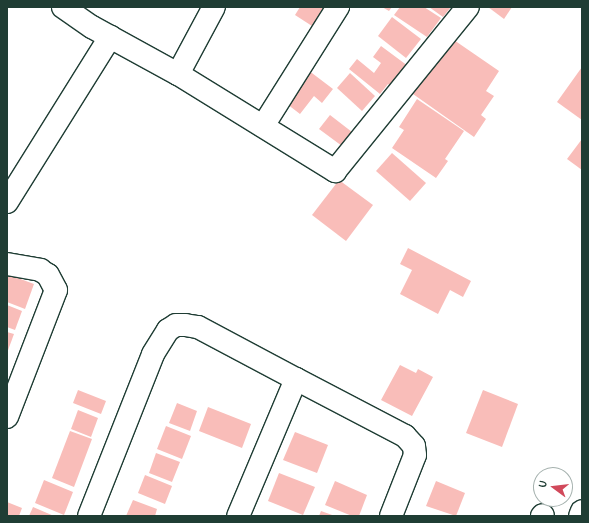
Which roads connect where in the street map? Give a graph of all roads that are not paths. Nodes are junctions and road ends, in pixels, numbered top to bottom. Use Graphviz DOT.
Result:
graph roads {
  1 [pos="64,7"];
  2 [pos="214,7"];
  3 [pos="338,7"];
  4 [pos="468,7"];
  5 [pos="110,37"];
  6 [pos="178,74"];
  7 [pos="263,126"];
  8 [pos="7,202"];
  9 [pos="7,264"];
  10 [pos="296,379"];
  11 [pos="7,416"];
  12 [pos="582,511"];
  13 [pos="90,516"];
  14 [pos="238,516"];
  15 [pos="391,516"];
  16 [pos="580,516"];
  1 -- 5 [label="street"];
  2 -- 6 [label="street"];
  3 -- 7 [label="street"];
  4 -- 7 [label="street"];
  5 -- 6 [label="street"];
  5 -- 8 [label="street"];
  6 -- 7 [label="street"];
  9 -- 11 [label="street"];
  10 -- 13 [label="street"];
  10 -- 14 [label="street"];
  10 -- 15 [label="street"];
  12 -- 16 [label="street"];
}
